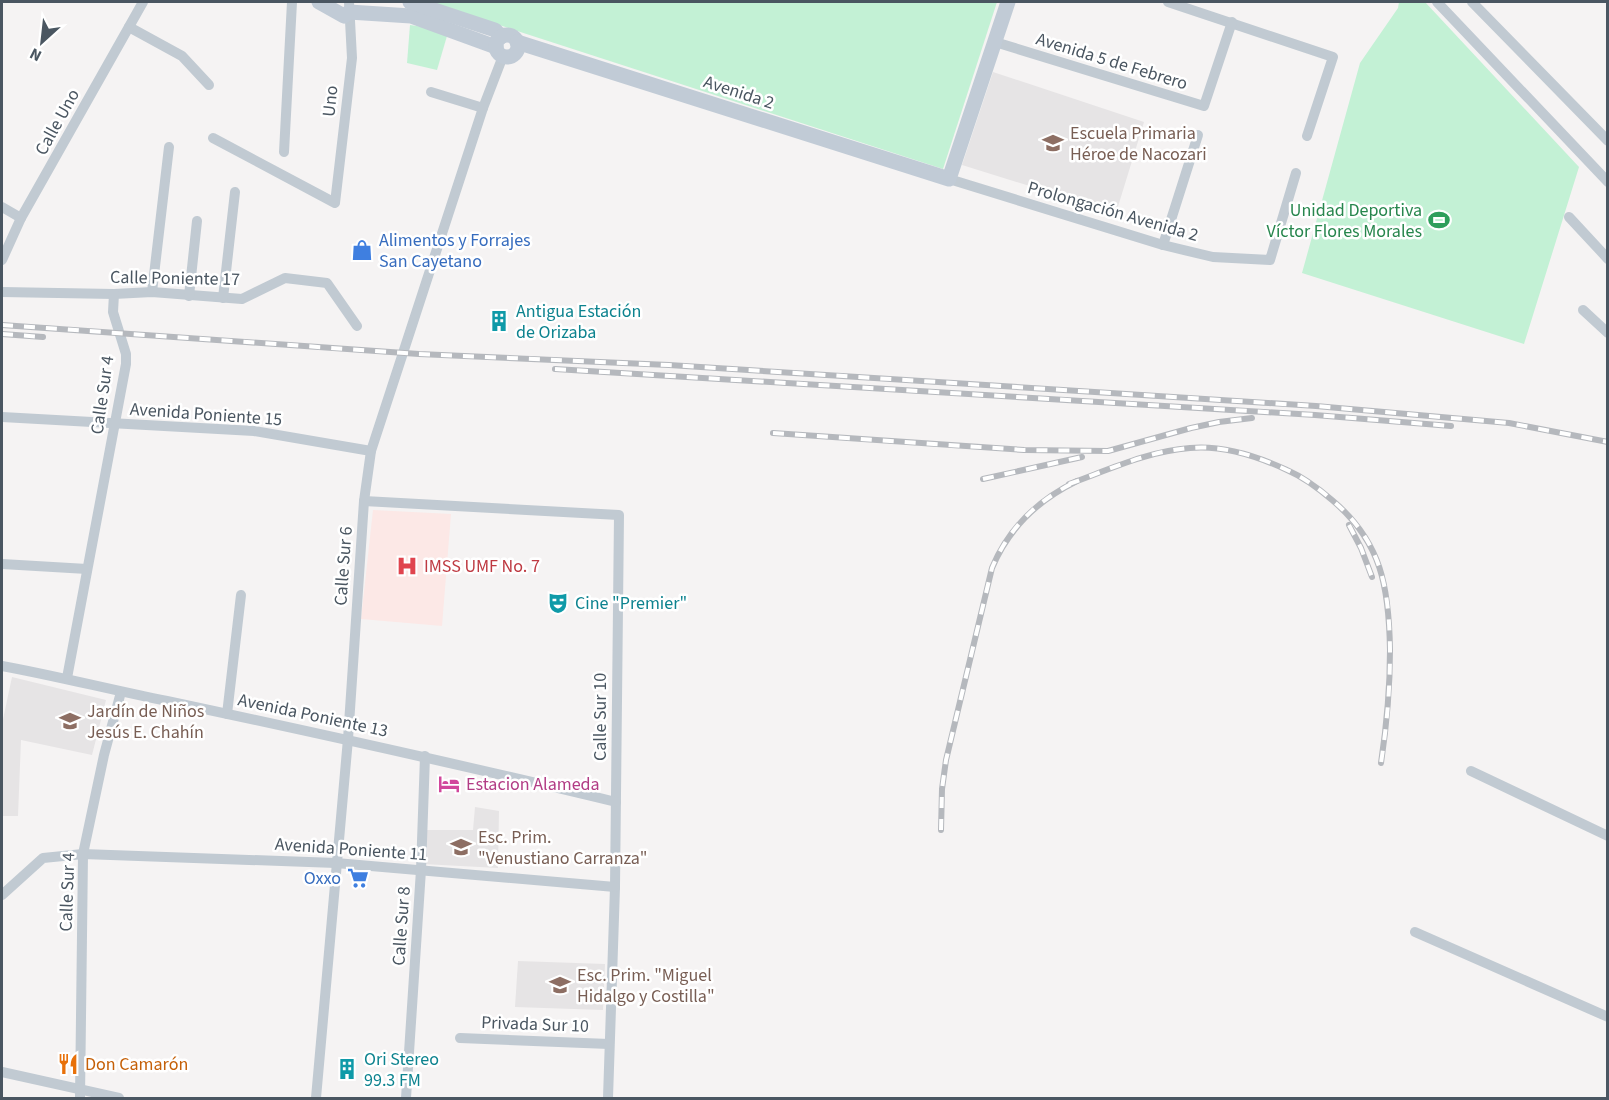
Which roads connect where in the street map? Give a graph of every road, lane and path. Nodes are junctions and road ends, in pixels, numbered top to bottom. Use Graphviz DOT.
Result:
graph roads {
  1 [pos="143,2"];
  2 [pos="292,2"];
  3 [pos="319,2"];
  4 [pos="411,2"];
  5 [pos="1008,2"];
  6 [pos="1168,2"];
  7 [pos="1437,2"];
  8 [pos="1472,2"];
  9 [pos="349,7"];
  10 [pos="1232,22"];
  11 [pos="129,27"];
  12 [pos="995,42"];
  13 [pos="500,46"];
  14 [pos="209,85"];
  15 [pos="431,92"];
  16 [pos="483,108"];
  17 [pos="1198,135"];
  18 [pos="1307,136"];
  19 [pos="213,138"];
  20 [pos="1608,141"];
  21 [pos="169,147"];
  22 [pos="284,152"];
  23 [pos="1296,173"];
  24 [pos="949,179"];
  25 [pos="1608,182"];
  26 [pos="235,192"];
  27 [pos="2,207"];
  28 [pos="1569,217"];
  29 [pos="21,218"];
  30 [pos="197,221"];
  31 [pos="1163,245"];
  32 [pos="1608,259"];
  33 [pos="2,260"];
  34 [pos="2,292"];
  35 [pos="152,292"];
  36 [pos="114,294"];
  37 [pos="189,296"];
  38 [pos="223,298"];
  39 [pos="1583,310"];
  40 [pos="357,326"];
  41 [pos="1608,333"];
  42 [pos="2,417"];
  43 [pos="115,424"];
  44 [pos="371,450"];
  45 [pos="363,501"];
  46 [pos="2,564"];
  47 [pos="87,569"];
  48 [pos="241,595"];
  49 [pos="2,666"];
  50 [pos="67,678"];
  51 [pos="121,692"];
  52 [pos="227,714"];
  53 [pos="348,739"];
  54 [pos="425,756"];
  55 [pos="1471,771"];
  56 [pos="616,802"];
  57 [pos="1608,836"];
  58 [pos="83,854"];
  59 [pos="336,863"];
  60 [pos="421,870"];
  61 [pos="615,887"];
  62 [pos="2,895"];
  63 [pos="1415,932"];
  64 [pos="1608,1017"];
  65 [pos="460,1038"];
  66 [pos="609,1044"];
  67 [pos="2,1072"];
  68 [pos="80,1095"];
  69 [pos="119,1098"];
  70 [pos="316,1098"];
  71 [pos="406,1098"];
  72 [pos="608,1098"];
  1 -- 11 [label="street, Calle Uno"];
  2 -- 22 [label="street"];
  3 -- 9 [label="street"];
  4 -- 13 [label="street"];
  5 -- 12 [label="street"];
  6 -- 10 [label="street"];
  7 -- 25 [label="street"];
  8 -- 20 [label="street"];
  9 -- 13 [label="street"];
  9 -- 19 [label="street, Uno"];
  10 -- 12 [label="street, Avenida 5 de Febrero"];
  10 -- 18 [label="street"];
  11 -- 14 [label="street"];
  11 -- 29 [label="street, Calle Uno"];
  12 -- 24 [label="street"];
  13 -- 16 [label="street, Calle Sur 6"];
  13 -- 24 [label="street, Avenida 2"];
  15 -- 16 [label="street"];
  16 -- 44 [label="street, Calle Sur 6"];
  17 -- 31 [label="street"];
  21 -- 35 [label="street"];
  23 -- 31 [label="street, Prolongación Avenida 2"];
  24 -- 31 [label="street, Prolongación Avenida 2"];
  26 -- 38 [label="street"];
  27 -- 29 [label="street"];
  28 -- 32 [label="street"];
  29 -- 33 [label="street, Calle Uno"];
  30 -- 37 [label="street"];
  34 -- 36 [label="street, Calle Poniente 17"];
  35 -- 36 [label="street, Calle Poniente 17"];
  35 -- 37 [label="street, Calle Poniente 17"];
  36 -- 43 [label="street, Calle Sur 4"];
  37 -- 38 [label="street, Calle Poniente 17"];
  38 -- 40 [label="street, Calle Poniente 17"];
  39 -- 41 [label="street"];
  42 -- 43 [label="street, Avenida Poniente 15"];
  43 -- 44 [label="street, Avenida Poniente 15"];
  43 -- 47 [label="street, Calle Sur 4"];
  44 -- 45 [label="street, Calle Sur 6"];
  45 -- 53 [label="street, Calle Sur 6"];
  45 -- 56 [label="street, Calle Sur 10"];
  46 -- 47 [label="street"];
  47 -- 50 [label="street, Calle Sur 4"];
  48 -- 52 [label="street"];
  49 -- 50 [label="street, Avenida Poniente 13"];
  50 -- 51 [label="street, Avenida Poniente 13"];
  51 -- 52 [label="street, Avenida Poniente 13"];
  51 -- 58 [label="street, Calle Sur 4"];
  52 -- 53 [label="street, Avenida Poniente 13"];
  53 -- 54 [label="street, Avenida Poniente 13"];
  53 -- 59 [label="street, Calle Sur 6"];
  54 -- 56 [label="street, Avenida Poniente 13"];
  54 -- 60 [label="street, Calle Sur 8"];
  55 -- 57 [label="street"];
  56 -- 61 [label="street, Calle Sur 10"];
  58 -- 59 [label="street, Avenida Poniente 11"];
  58 -- 62 [label="street, Avenida Poniente 11"];
  58 -- 68 [label="street, Calle Sur 4"];
  59 -- 60 [label="street, Avenida Poniente 11"];
  59 -- 70 [label="street, Calle Sur 6"];
  60 -- 61 [label="street, Avenida Poniente 11"];
  60 -- 71 [label="street, Calle Sur 8"];
  61 -- 66 [label="street, Calle Sur 10"];
  63 -- 64 [label="street"];
  65 -- 66 [label="street, Privada Sur 10"];
  66 -- 72 [label="street, Calle Sur 10"];
  67 -- 68 [label="street"];
  68 -- 69 [label="street"];
}
